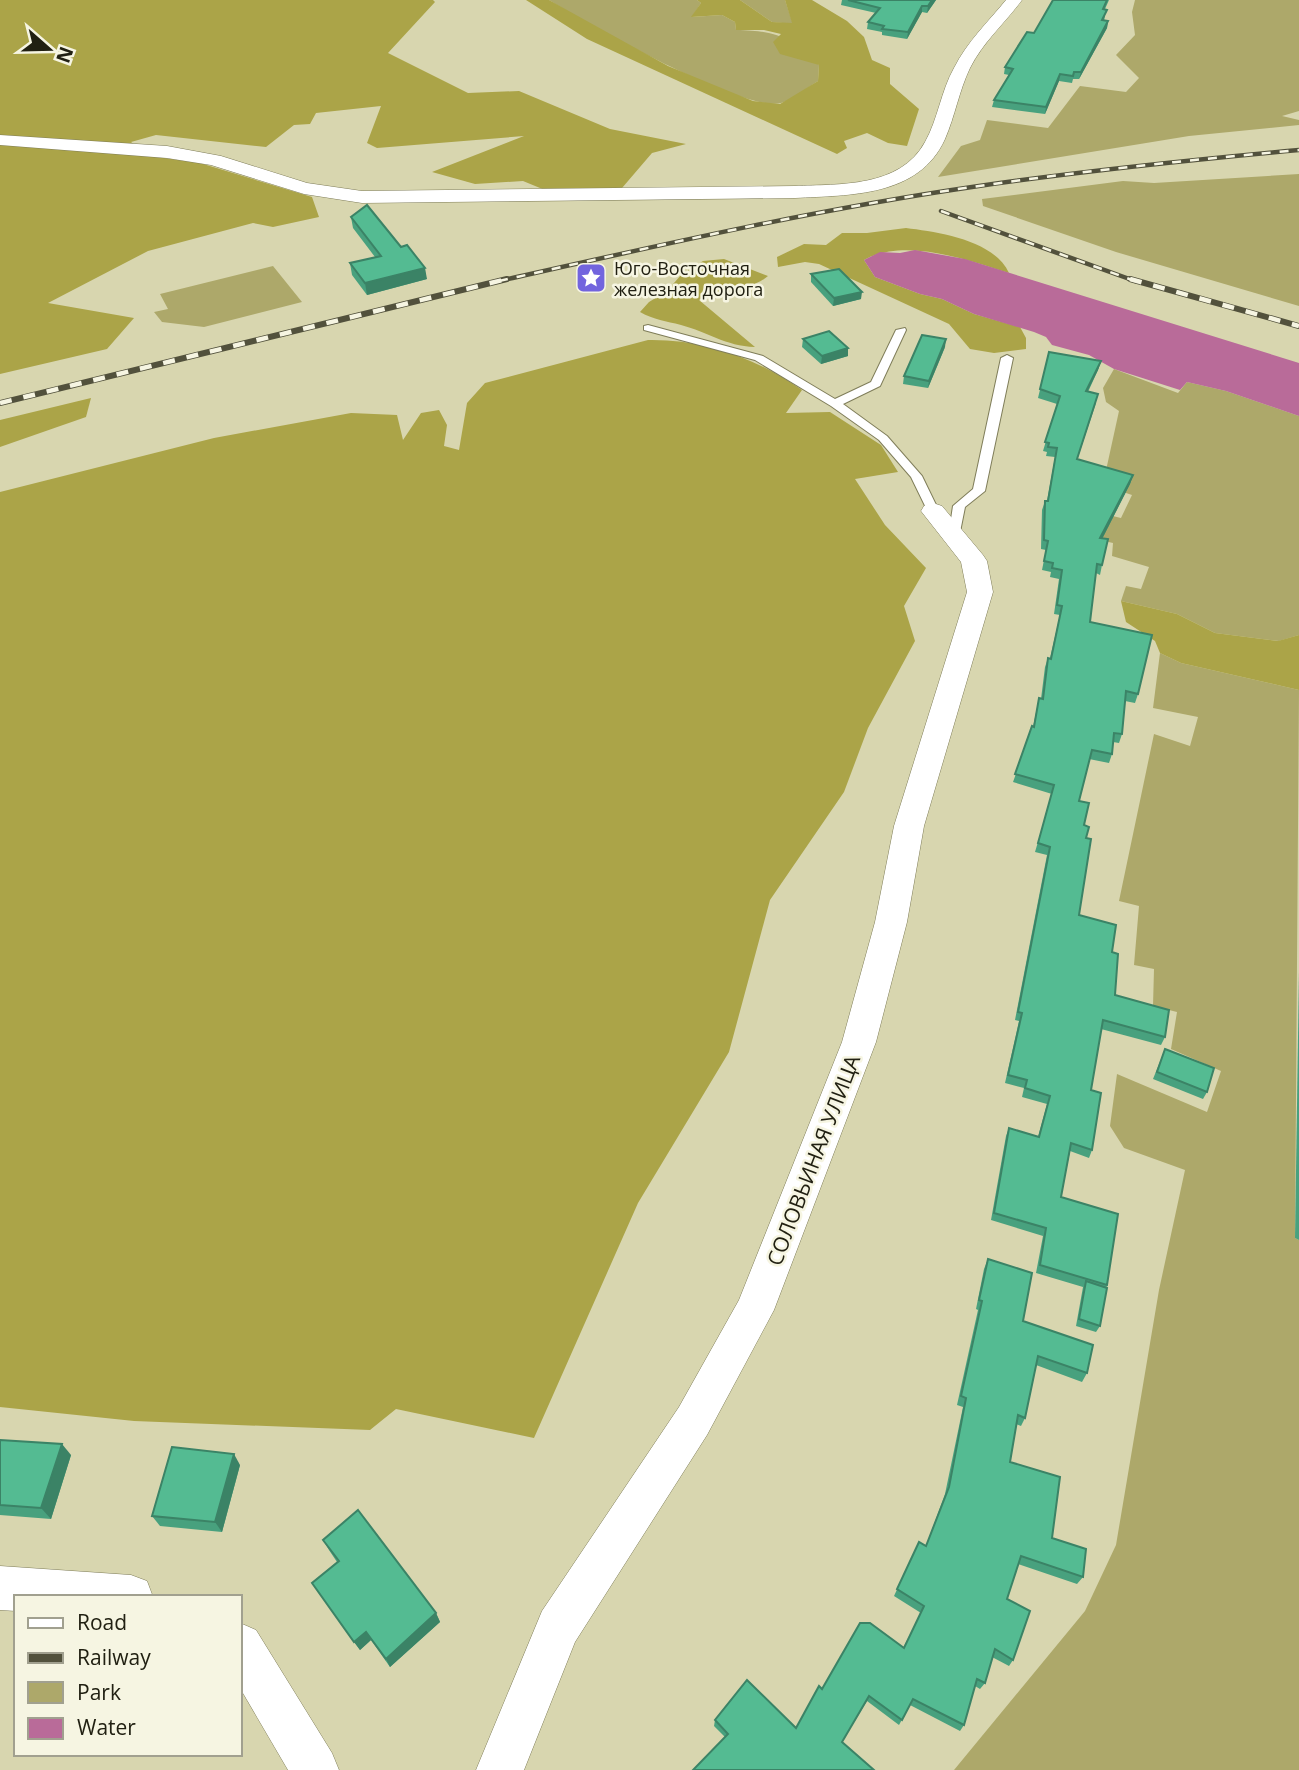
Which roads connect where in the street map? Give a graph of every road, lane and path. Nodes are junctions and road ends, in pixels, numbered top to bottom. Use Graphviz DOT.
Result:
graph roads {
  1 [pos="1014,0"];
  2 [pos="0,140"];
  3 [pos="648,328"];
  4 [pos="901,330"];
  5 [pos="1007,358"];
  6 [pos="835,404"];
  7 [pos="944,525"];
  8 [pos="0,1588"];
  9 [pos="102,1595"];
  10 [pos="242,1649"];
  11 [pos="315,1770"];
  12 [pos="500,1770"];
  1 -- 2 [label="street"];
  3 -- 6 [label="lane"];
  4 -- 6 [label="lane"];
  5 -- 7 [label="lane"];
  6 -- 7 [label="lane"];
  7 -- 12 [label="street, СОЛОВЬИНАЯ УЛИЦА"];
  8 -- 9 [label="street"];
  10 -- 11 [label="street"];
}
